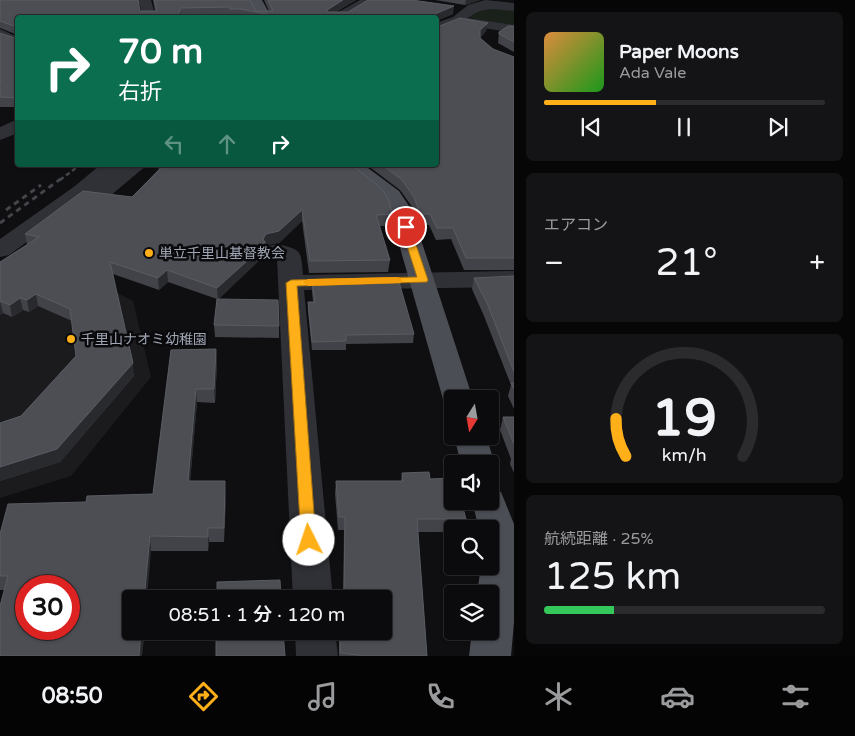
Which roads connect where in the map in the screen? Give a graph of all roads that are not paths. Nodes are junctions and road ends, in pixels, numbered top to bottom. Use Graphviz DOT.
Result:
graph roads {
  1 [pos="141,0"];
  2 [pos="255,0"];
  3 [pos="370,0"];
  4 [pos="479,2"];
  5 [pos="514,7"];
  6 [pos="447,8"];
  7 [pos="148,15"];
  8 [pos="263,15"];
  9 [pos="341,15"];
  10 [pos="463,15"];
  11 [pos="439,28"];
  12 [pos="508,29"];
  13 [pos="0,33"];
  14 [pos="489,39"];
  15 [pos="15,53"];
  16 [pos="15,127"];
  17 [pos="0,134"];
  18 [pos="110,167"];
  19 [pos="134,167"];
  20 [pos="354,167"];
  21 [pos="95,196"];
  22 [pos="0,250"];
  23 [pos="277,251"];
  24 [pos="514,279"];
  25 [pos="423,280"];
  26 [pos="291,283"];
  27 [pos="455,390"];
  28 [pos="494,510"];
  29 [pos="510,541"];
  30 [pos="312,590"];
  31 [pos="316,640"];
  32 [pos="317,656"];
  33 [pos="490,656"];
  1 -- 7 [label="street"];
  2 -- 8 [label="main road"];
  3 -- 9 [label="street"];
  4 -- 5 [label="street"];
  4 -- 10 [label="street"];
  6 -- 10 [label="street"];
  10 -- 11 [label="street"];
  10 -- 12 [label="street"];
  12 -- 14 [label="street"];
  13 -- 15 [label="street"];
  16 -- 17 [label="street"];
  18 -- 22 [label="street"];
  19 -- 21 [label="street"];
  20 -- 25 [label="main road"];
  23 -- 26 [label="street"];
  24 -- 25 [label="street"];
  25 -- 26 [label="street"];
  25 -- 27 [label="main road"];
  26 -- 30 [label="street"];
  28 -- 29 [label="main road"];
  29 -- 33 [label="main road"];
  31 -- 32 [label="street"];
}
